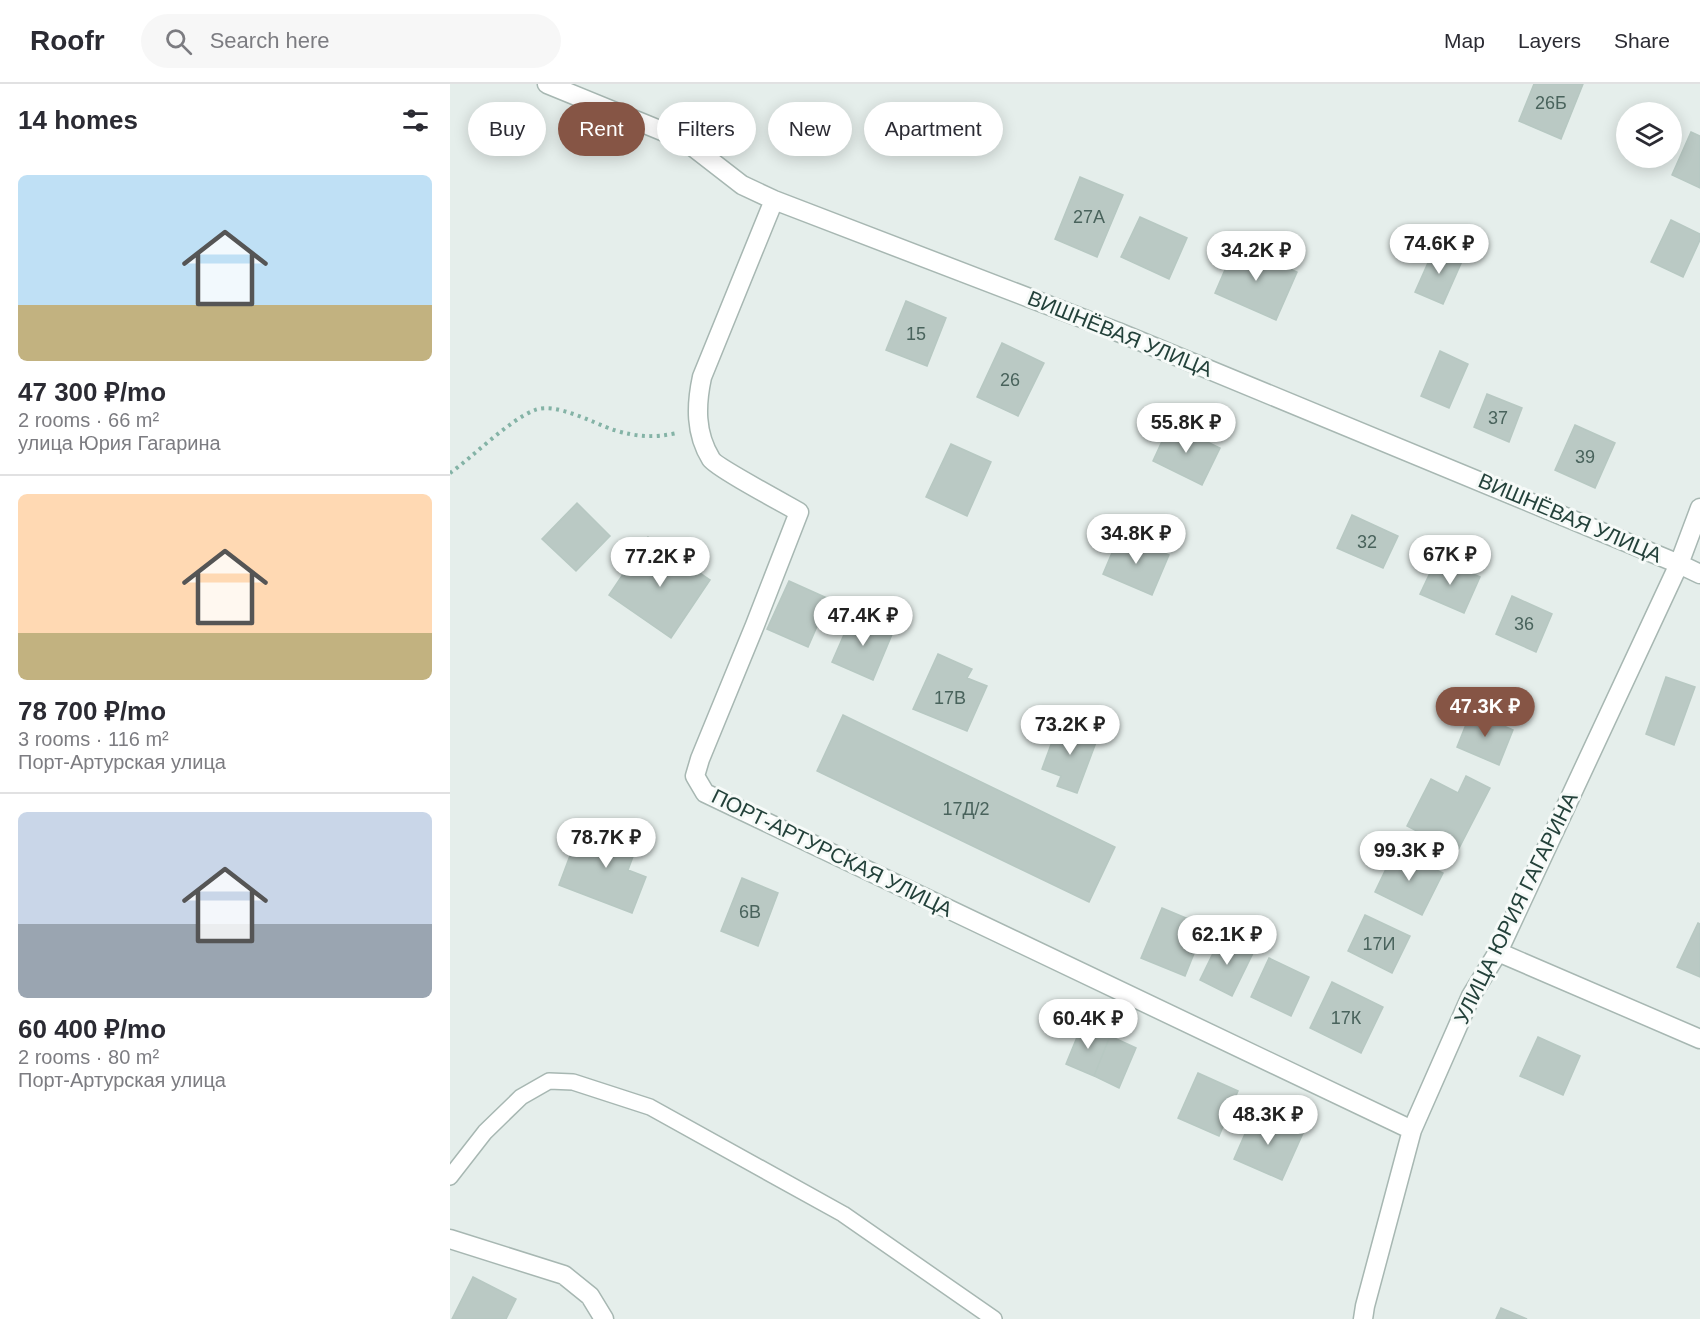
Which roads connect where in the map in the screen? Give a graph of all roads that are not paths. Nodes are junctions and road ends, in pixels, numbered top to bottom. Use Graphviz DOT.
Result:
graph roads {
  1 [pos="547,84"];
  2 [pos="774,200"];
  3 [pos="1700,508"];
  4 [pos="1679,564"];
  5 [pos="1700,574"];
  6 [pos="1498,952"];
  7 [pos="1700,1039"];
  8 [pos="1412,1130"];
  9 [pos="450,1177"];
  10 [pos="450,1239"];
  11 [pos="604,1319"];
  12 [pos="994,1319"];
  13 [pos="1364,1319"];
  1 -- 2 [label="street, ВИШНЁВАЯ УЛИЦА"];
  2 -- 4 [label="street, ВИШНЁВАЯ УЛИЦА"];
  2 -- 8 [label="street, ПОРТ-АРТУРСКАЯ УЛИЦА"];
  3 -- 4 [label="street, УЛИЦА ЮРИЯ ГАГАРИНА"];
  4 -- 5 [label="street, ВИШНЁВАЯ УЛИЦА"];
  4 -- 6 [label="street, УЛИЦА ЮРИЯ ГАГАРИНА"];
  6 -- 7 [label="street"];
  6 -- 8 [label="street, УЛИЦА ЮРИЯ ГАГАРИНА"];
  8 -- 13 [label="street, УЛИЦА ЮРИЯ ГАГАРИНА"];
  9 -- 12 [label="lane"];
  10 -- 11 [label="street"];
}
